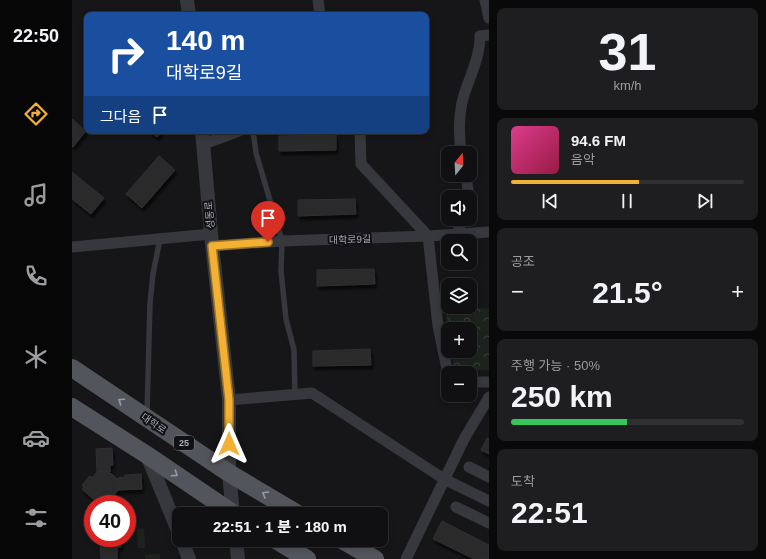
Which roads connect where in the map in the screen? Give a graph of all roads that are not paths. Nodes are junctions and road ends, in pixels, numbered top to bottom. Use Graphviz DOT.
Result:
graph roads {
  1 [pos="188,0"];
  2 [pos="318,0"];
  3 [pos="485,0"];
  4 [pos="189,12"];
  5 [pos="320,12"];
  6 [pos="489,18"];
  7 [pos="489,35"];
  8 [pos="224,134"];
  9 [pos="253,134"];
  10 [pos="360,134"];
  11 [pos="203,138"];
  12 [pos="461,146"];
  13 [pos="460,226"];
  14 [pos="489,232"];
  15 [pos="457,234"];
  16 [pos="441,235"];
  17 [pos="428,236"];
  18 [pos="160,239"];
  19 [pos="211,240"];
  20 [pos="282,241"];
  21 [pos="72,247"];
  22 [pos="446,366"];
  23 [pos="72,368"];
  24 [pos="477,382"];
  25 [pos="489,382"];
  26 [pos="295,395"];
  27 [pos="489,397"];
  28 [pos="229,400"];
  29 [pos="72,407"];
  30 [pos="147,418"];
  31 [pos="147,455"];
  32 [pos="469,467"];
  33 [pos="229,473"];
  34 [pos="489,477"];
  35 [pos="444,479"];
  36 [pos="489,501"];
  37 [pos="223,507"];
  38 [pos="232,507"];
  39 [pos="286,507"];
  40 [pos="456,507"];
  41 [pos="172,520"];
  42 [pos="489,523"];
  43 [pos="185,547"];
  44 [pos="237,547"];
  45 [pos="287,547"];
  46 [pos="354,547"];
  47 [pos="189,559"];
  48 [pos="238,559"];
  49 [pos="307,559"];
  50 [pos="375,559"];
  51 [pos="406,559"];
  1 -- 4 [label="street"];
  2 -- 5 [label="street"];
  3 -- 6 [label="street"];
  7 -- 12 [label="street"];
  8 -- 11 [label="street"];
  9 -- 20 [label="lane"];
  10 -- 17 [label="street"];
  11 -- 19 [label="street, 성동로"];
  13 -- 15 [label="street"];
  14 -- 15 [label="street, 대학로9길"];
  16 -- 17 [label="street, 대학로9길"];
  17 -- 20 [label="street, 대학로9길"];
  17 -- 22 [label="street"];
  18 -- 19 [label="street, 대학로9길"];
  18 -- 21 [label="street, 대학로9길"];
  18 -- 30 [label="lane"];
  19 -- 20 [label="street, 대학로9길"];
  19 -- 28 [label="street, 성동로"];
  20 -- 26 [label="lane"];
  30 -- 23 [label="main road, 대학로 / 25, one-way"];
  24 -- 25 [label="street"];
  26 -- 28 [label="street"];
  26 -- 35 [label="street"];
  27 -- 35 [label="street"];
  28 -- 33 [label="street, 성동로"];
  29 -- 31 [label="main road"];
  30 -- 33 [label="main road, 대학로 / 25"];
  31 -- 37 [label="main road, one-way"];
  31 -- 41 [label="street"];
  32 -- 34 [label="street"];
  33 -- 38 [label="street, 성동로"];
  39 -- 33 [label="main road, 대학로 / 25, one-way"];
  35 -- 36 [label="street"];
  35 -- 51 [label="street"];
  40 -- 42 [label="street"];
  43 -- 47 [label="street"];
  44 -- 48 [label="street"];
  45 -- 49 [label="main road"];
  46 -- 50 [label="main road"];
}
